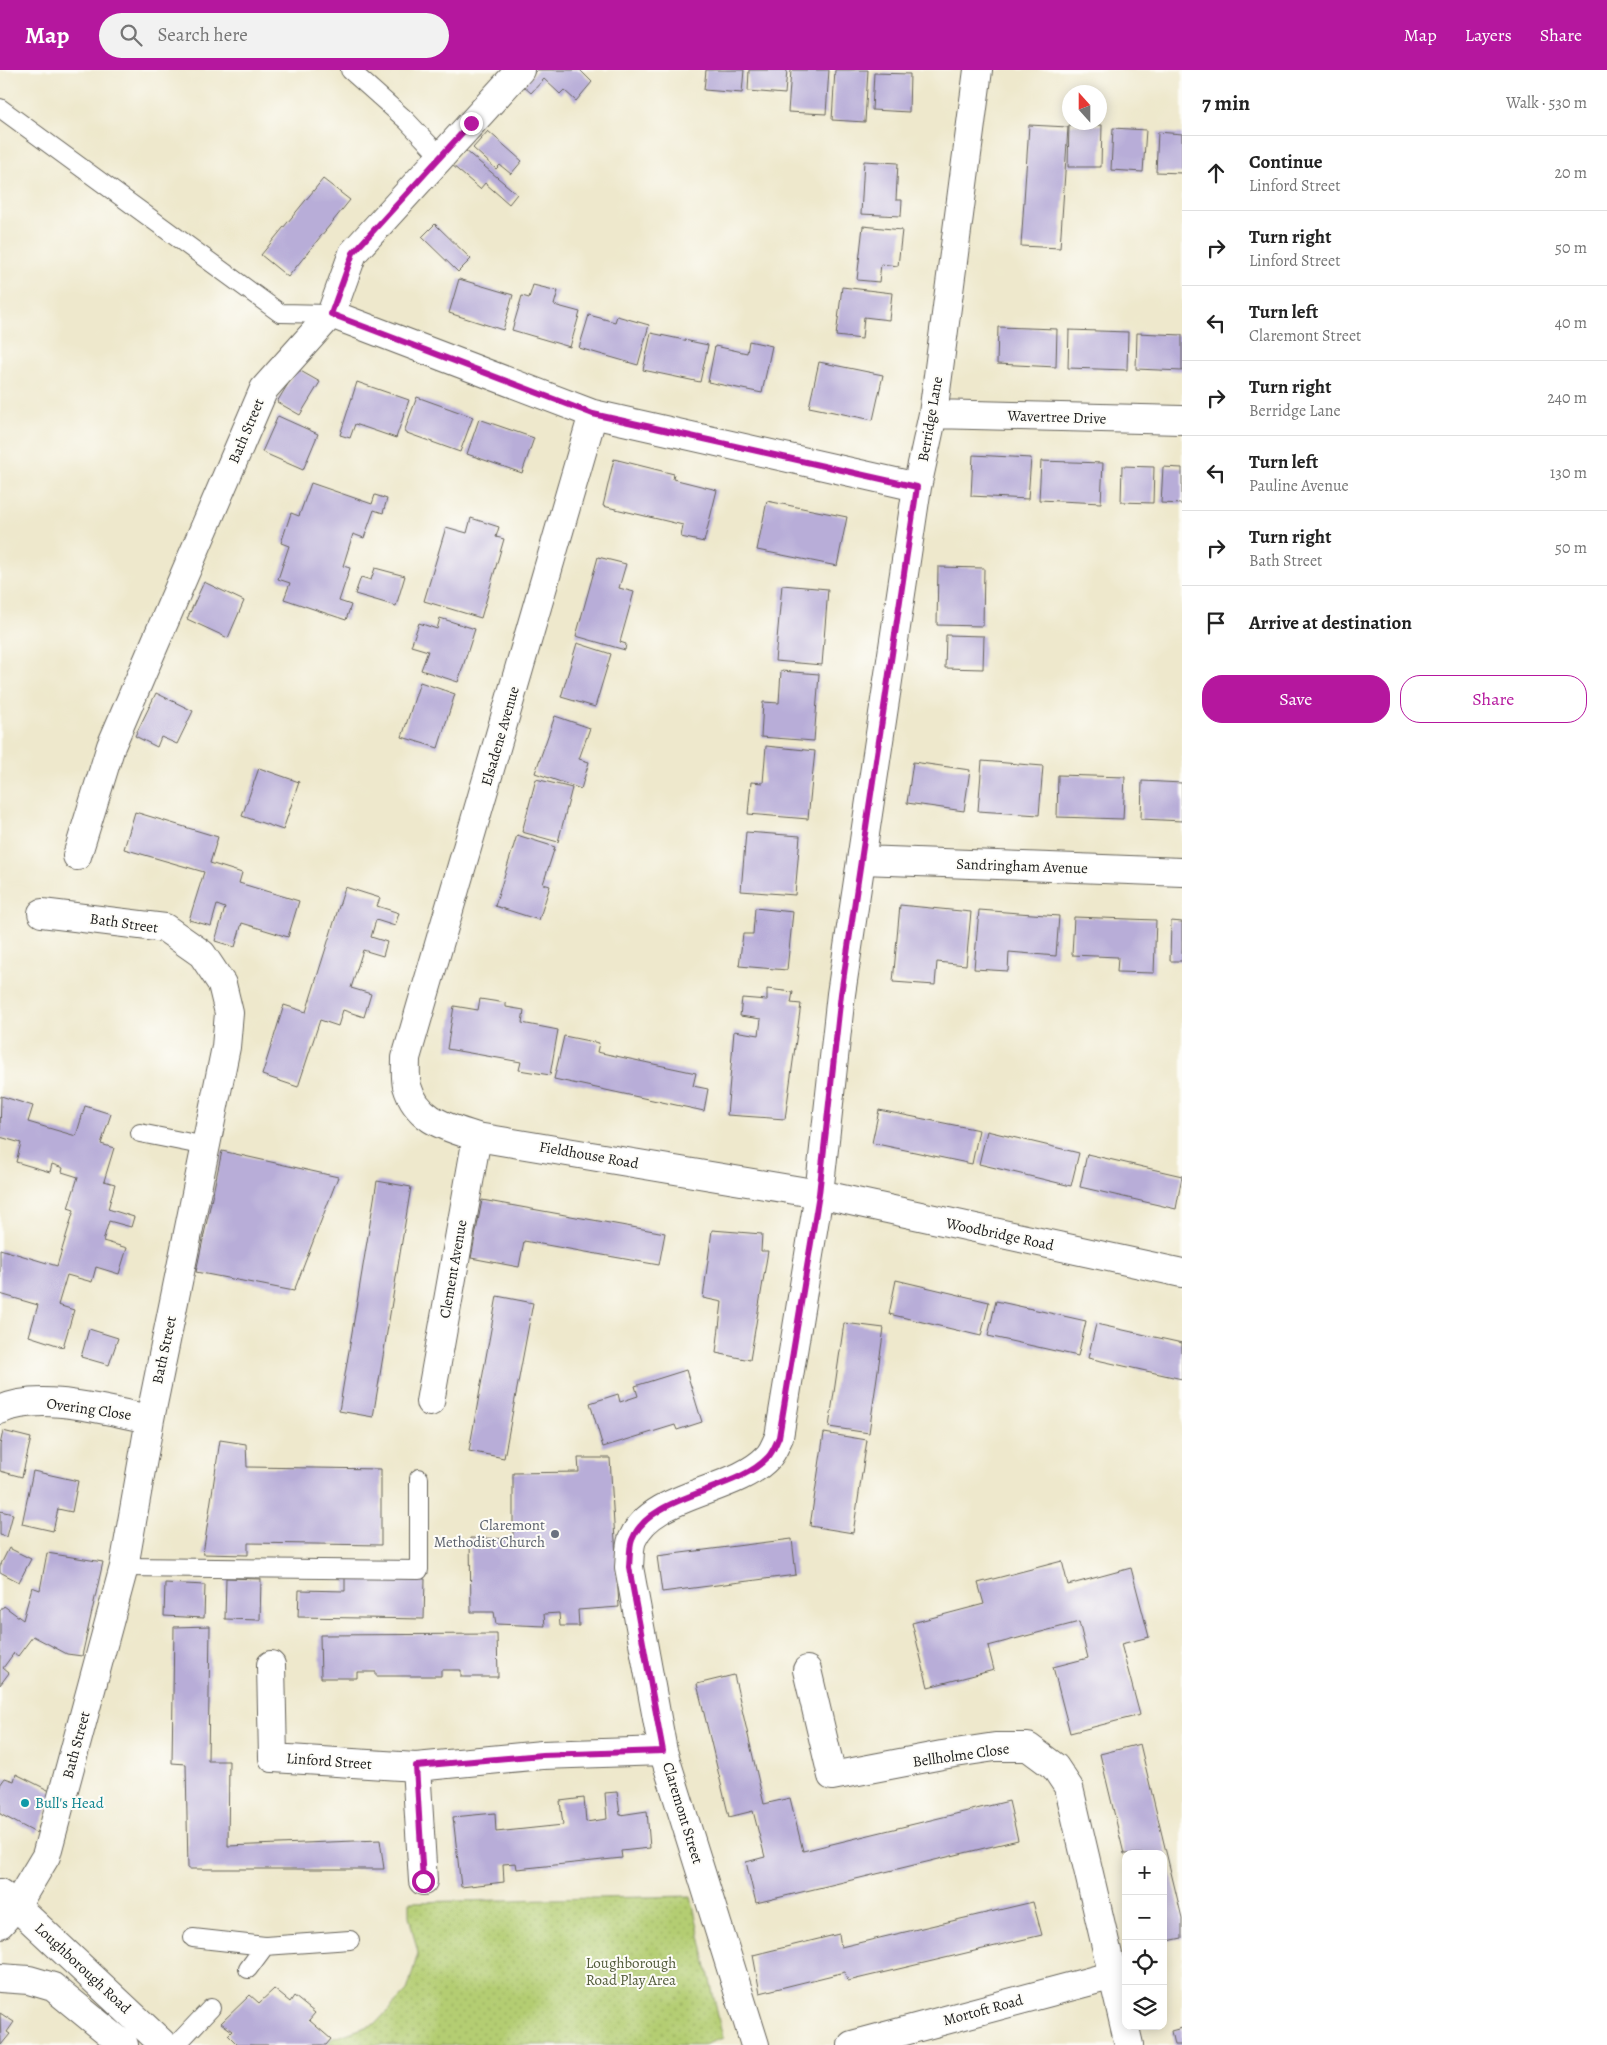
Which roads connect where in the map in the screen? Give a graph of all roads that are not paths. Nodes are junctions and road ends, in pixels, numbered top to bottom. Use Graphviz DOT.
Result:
graph roads {
  1 [pos="350,70"];
  2 [pos="520,70"];
  3 [pos="978,70"];
  4 [pos="0,108"];
  5 [pos="440,157"];
  6 [pos="331,314"];
  7 [pos="593,414"];
  8 [pos="933,414"];
  9 [pos="1182,420"];
  10 [pos="917,487"];
  11 [pos="77,856"];
  12 [pos="862,860"];
  13 [pos="1182,872"];
  14 [pos="42,913"];
  15 [pos="406,1058"];
  16 [pos="140,1133"];
  17 [pos="477,1136"];
  18 [pos="206,1146"];
  19 [pos="819,1194"];
  20 [pos="1182,1273"];
  21 [pos="430,1402"];
  22 [pos="0,1410"];
  23 [pos="150,1419"];
  24 [pos="419,1478"];
  25 [pos="644,1521"];
  26 [pos="124,1567"];
  27 [pos="272,1665"];
  28 [pos="807,1670"];
  29 [pos="663,1751"];
  30 [pos="416,1766"];
  31 [pos="423,1881"];
  32 [pos="5,1908"];
  33 [pos="193,1938"];
  34 [pos="350,1940"];
  35 [pos="265,1946"];
  36 [pos="248,1969"];
  37 [pos="1114,1975"];
  38 [pos="0,1978"];
  39 [pos="210,2008"];
  40 [pos="124,2045"];
  41 [pos="164,2045"];
  42 [pos="176,2045"];
  43 [pos="755,2045"];
  44 [pos="852,2045"];
  45 [pos="1129,2045"];
  1 -- 5 [label="lane"];
  2 -- 5 [label="street, Bath Street"];
  3 -- 8 [label="street, Berridge Lane"];
  4 -- 6 [label="lane"];
  5 -- 6 [label="street, Bath Street"];
  6 -- 7 [label="street"];
  6 -- 11 [label="street, Bath Street"];
  7 -- 10 [label="street"];
  7 -- 15 [label="street, Elsadene Avenue"];
  8 -- 9 [label="street, Wavertree Drive"];
  8 -- 10 [label="street, Berridge Lane"];
  10 -- 12 [label="street, Berridge Lane"];
  12 -- 13 [label="street, Sandringham Avenue"];
  12 -- 19 [label="street, Berridge Lane"];
  14 -- 18 [label="street, Bath Street"];
  15 -- 17 [label="street, Fieldhouse Road"];
  16 -- 18 [label="lane"];
  17 -- 19 [label="street, Fieldhouse Road"];
  17 -- 21 [label="street, Clement Avenue"];
  18 -- 23 [label="street, Bath Street"];
  19 -- 20 [label="street, Woodbridge Road"];
  19 -- 25 [label="street, Berridge Lane"];
  22 -- 23 [label="street, Overing Close"];
  23 -- 26 [label="street, Bath Street"];
  24 -- 26 [label="lane"];
  25 -- 29 [label="street, Claremont Street"];
  26 -- 32 [label="street, Bath Street"];
  27 -- 30 [label="street, Linford Street"];
  28 -- 37 [label="street, Bellholme Close"];
  29 -- 30 [label="street, Linford Street"];
  29 -- 43 [label="street, Claremont Street"];
  30 -- 31 [label="street"];
  32 -- 41 [label="street, Loughborough Road"];
  33 -- 35 [label="lane"];
  34 -- 35 [label="lane"];
  35 -- 36 [label="lane"];
  37 -- 44 [label="street, Mortoft Road"];
  37 -- 45 [label="street, Bellholme Close"];
  38 -- 40 [label="street"];
  39 -- 42 [label="lane"];
}
